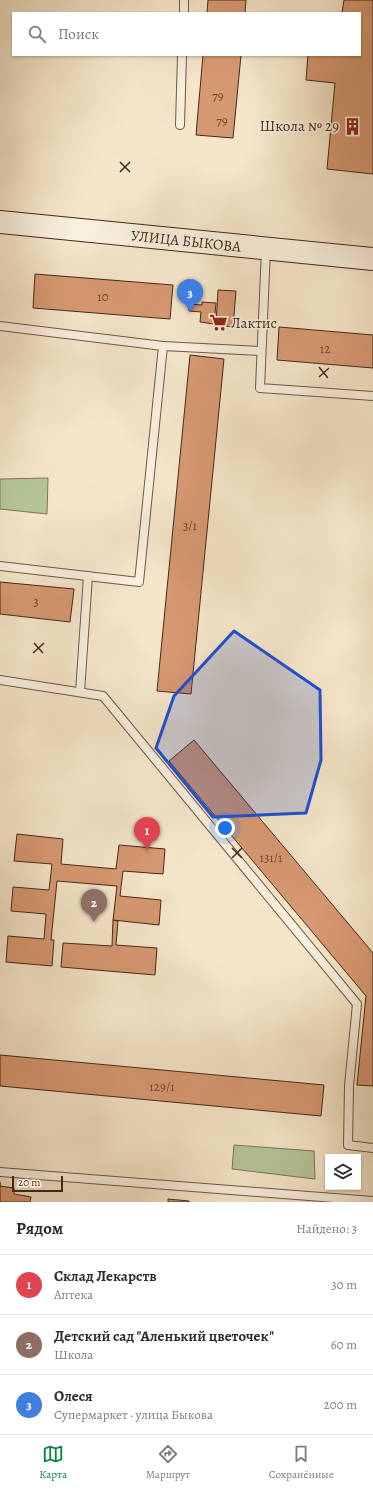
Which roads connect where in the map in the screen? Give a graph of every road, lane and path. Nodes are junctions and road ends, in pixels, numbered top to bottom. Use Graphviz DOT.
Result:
graph roads {
  1 [pos="184,0"];
  2 [pos="184,12"];
  3 [pos="182,56"];
  4 [pos="180,125"];
  5 [pos="0,222"];
  6 [pos="266,248"];
  7 [pos="373,259"];
  8 [pos="0,326"];
  9 [pos="163,346"];
  10 [pos="261,351"];
  11 [pos="373,396"];
  12 [pos="0,566"];
  13 [pos="88,576"];
  14 [pos="0,680"];
  15 [pos="80,692"];
  16 [pos="373,1148"];
  17 [pos="0,1172"];
  18 [pos="373,1201"];
  1 -- 2 [label="lane"];
  3 -- 4 [label="lane"];
  5 -- 6 [label="street, УЛИЦА БЫКОВА"];
  6 -- 7 [label="street, УЛИЦА БЫКОВА"];
  6 -- 10 [label="lane"];
  8 -- 9 [label="lane"];
  9 -- 10 [label="lane"];
  9 -- 13 [label="lane"];
  10 -- 11 [label="lane"];
  12 -- 13 [label="lane"];
  13 -- 15 [label="lane"];
  14 -- 15 [label="lane"];
  15 -- 16 [label="lane"];
  17 -- 18 [label="lane"];
}
